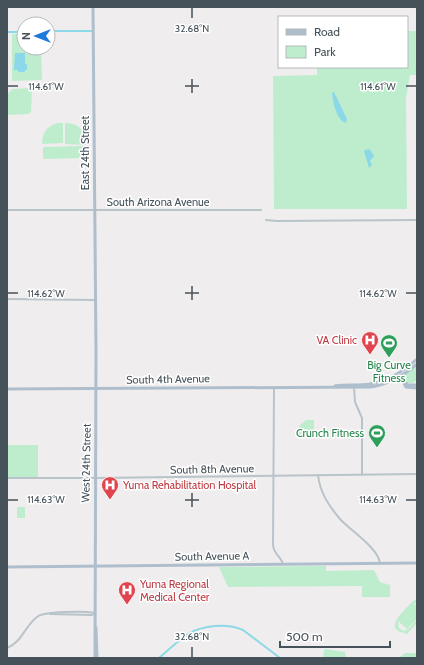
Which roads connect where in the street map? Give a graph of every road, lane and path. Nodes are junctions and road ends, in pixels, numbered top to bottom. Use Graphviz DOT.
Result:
graph roads {
  1 [pos="93,7"];
  2 [pos="7,210"];
  3 [pos="94,210"];
  4 [pos="261,210"];
  5 [pos="266,220"];
  6 [pos="417,220"];
  7 [pos="7,299"];
  8 [pos="95,300"];
  9 [pos="417,359"];
  10 [pos="417,364"];
  11 [pos="399,375"];
  12 [pos="274,386"];
  13 [pos="354,386"];
  14 [pos="417,386"];
  15 [pos="96,388"];
  16 [pos="7,389"];
  17 [pos="417,474"];
  18 [pos="318,475"];
  19 [pos="362,475"];
  20 [pos="273,476"];
  21 [pos="7,478"];
  22 [pos="94,478"];
  23 [pos="380,563"];
  24 [pos="417,563"];
  25 [pos="283,564"];
  26 [pos="7,567"];
  27 [pos="95,567"];
  28 [pos="95,613"];
  29 [pos="7,648"];
  30 [pos="96,656"];
  1 -- 3 [label="main road, East 24th Street"];
  2 -- 3 [label="street, South Arizona Avenue"];
  3 -- 4 [label="street, South Arizona Avenue"];
  3 -- 8 [label="main road, East 24th Street"];
  5 -- 6 [label="street"];
  7 -- 8 [label="street"];
  8 -- 15 [label="main road, West 24th Street"];
  9 -- 11 [label="main road"];
  10 -- 11 [label="main road"];
  11 -- 13 [label="main road, South 4th Avenue"];
  11 -- 14 [label="main road"];
  12 -- 13 [label="main road, South 4th Avenue"];
  12 -- 15 [label="main road, South 4th Avenue"];
  12 -- 20 [label="street"];
  13 -- 19 [label="street"];
  15 -- 16 [label="main road, South 4th Avenue"];
  15 -- 22 [label="main road, West 24th Street"];
  17 -- 19 [label="street, South 8th Avenue"];
  18 -- 19 [label="street, South 8th Avenue"];
  18 -- 20 [label="street, South 8th Avenue"];
  18 -- 23 [label="street"];
  20 -- 22 [label="street, South 8th Avenue"];
  20 -- 25 [label="street"];
  21 -- 22 [label="street, South 8th Avenue"];
  22 -- 27 [label="main road, West 24th Street"];
  23 -- 24 [label="main road, South Avenue A"];
  23 -- 25 [label="main road, South Avenue A"];
  25 -- 27 [label="main road, South Avenue A"];
  26 -- 27 [label="main road, South Avenue A"];
  27 -- 28 [label="main road, West 24th Street"];
  28 -- 29 [label="street"];
  28 -- 30 [label="main road, West 24th Street"];
}
